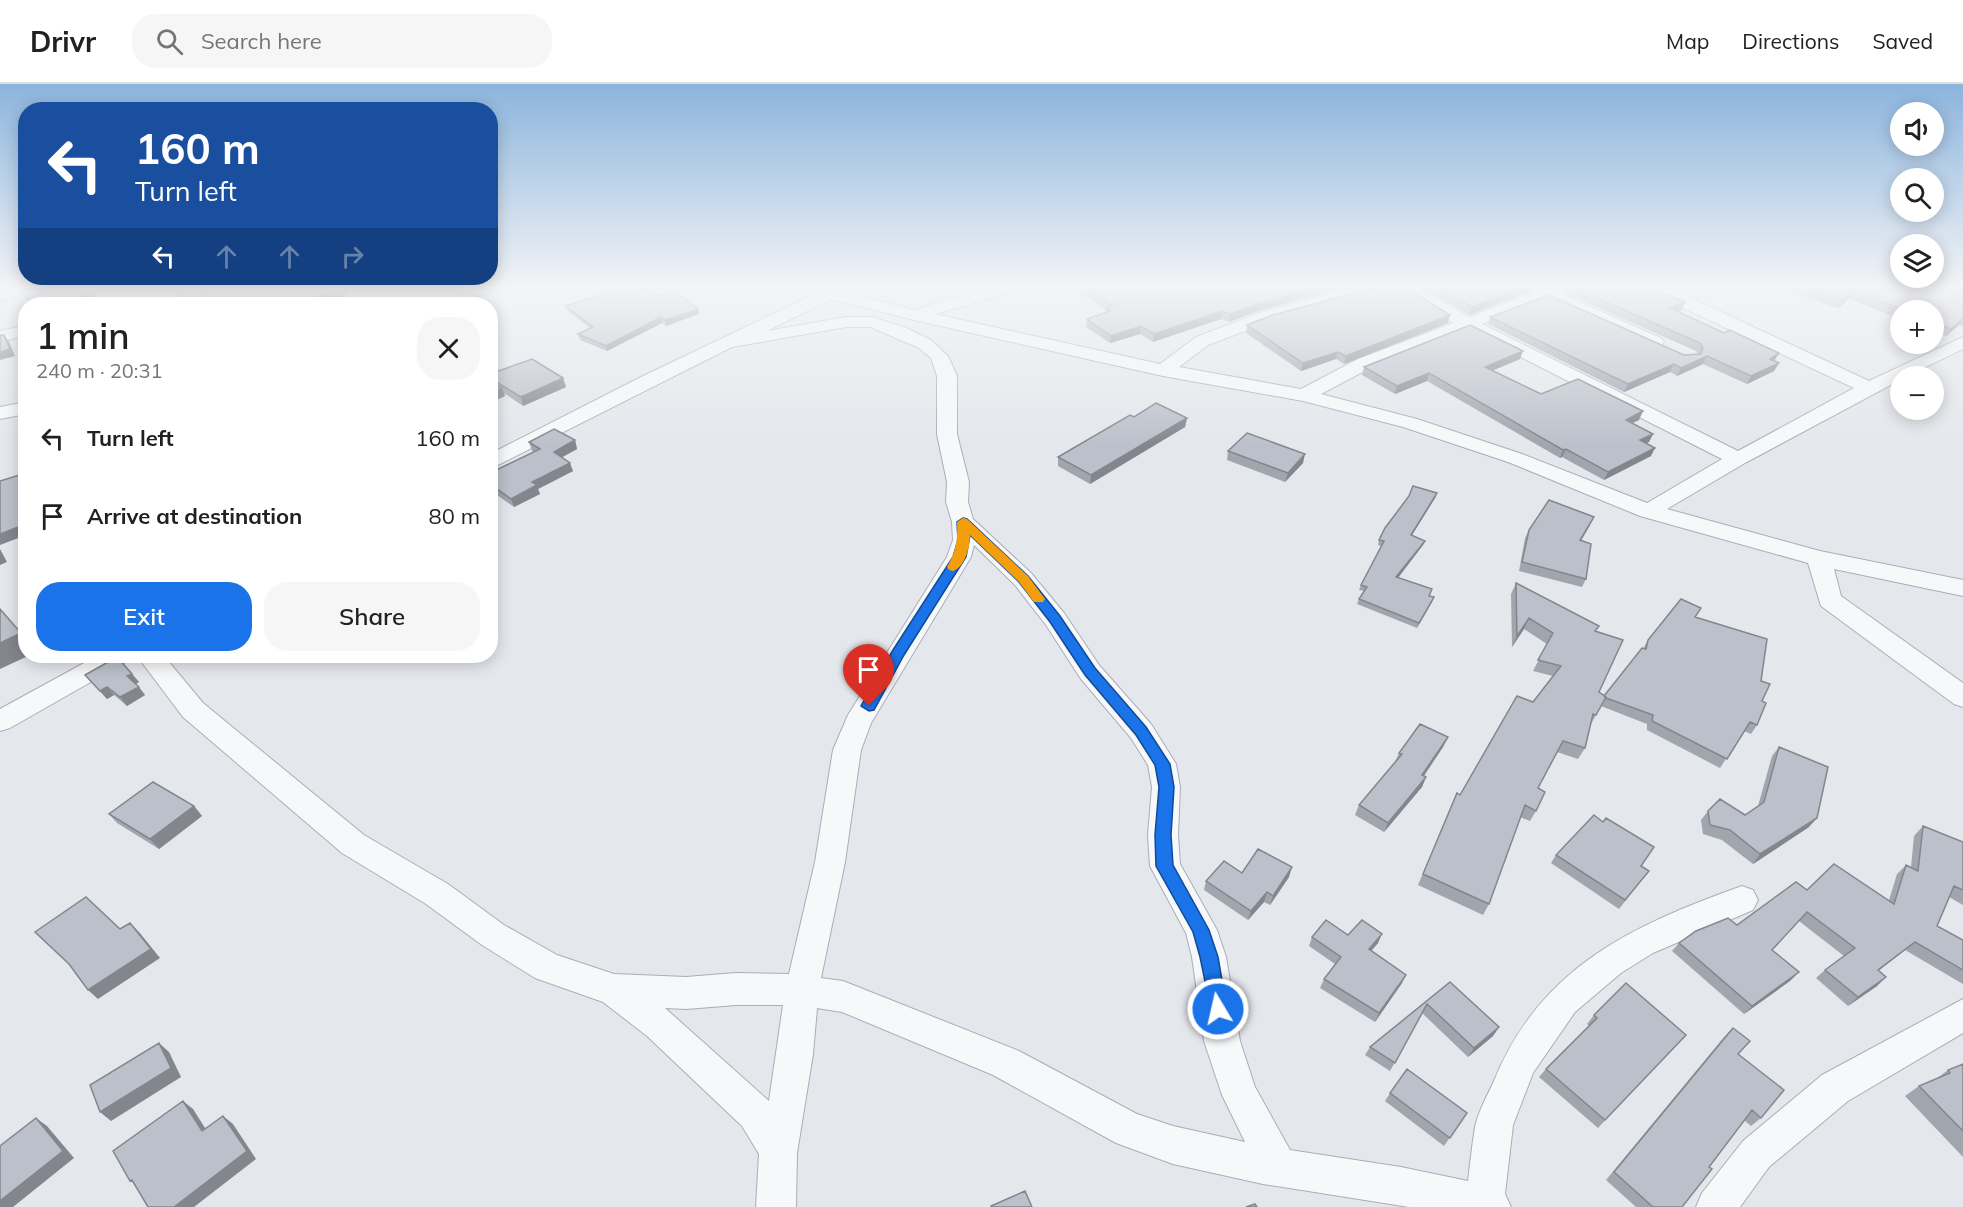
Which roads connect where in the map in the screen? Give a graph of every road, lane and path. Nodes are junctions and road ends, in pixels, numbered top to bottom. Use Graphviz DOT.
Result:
graph roads {
  1 [pos="735,340"];
  2 [pos="741,340"];
  3 [pos="916,340"];
  4 [pos="1029,340"];
  5 [pos="1204,340"];
  6 [pos="1422,340"];
  7 [pos="1501,340"];
  8 [pos="1651,340"];
  9 [pos="1769,340"];
  10 [pos="732,342"];
  11 [pos="1963,342"];
  12 [pos="1667,348"];
  13 [pos="1163,370"];
  14 [pos="1869,388"];
  15 [pos="1304,395"];
  16 [pos="18,410"];
  17 [pos="0,413"];
  18 [pos="498,459"];
  19 [pos="1738,459"];
  20 [pos="1648,511"];
  21 [pos="963,522"];
  22 [pos="1819,558"];
  23 [pos="1963,588"];
  24 [pos="104,663"];
  25 [pos="156,663"];
  26 [pos="1963,697"];
  27 [pos="0,721"];
  28 [pos="1742,900"];
  29 [pos="614,990"];
  30 [pos="802,990"];
  31 [pos="1963,1016"];
  32 [pos="778,1153"];
  33 [pos="1279,1167"];
  34 [pos="1486,1206"];
  35 [pos="776,1207"];
  36 [pos="1716,1207"];
  1 -- 10 [label="street"];
  2 -- 10 [label="street"];
  3 -- 21 [label="street"];
  4 -- 13 [label="street"];
  5 -- 13 [label="street"];
  6 -- 15 [label="street"];
  7 -- 19 [label="street"];
  8 -- 12 [label="street"];
  9 -- 14 [label="street"];
  10 -- 18 [label="street"];
  11 -- 14 [label="street"];
  13 -- 15 [label="street"];
  14 -- 19 [label="street"];
  15 -- 20 [label="street"];
  16 -- 17 [label="street"];
  19 -- 20 [label="street"];
  20 -- 22 [label="street"];
  21 -- 30 [label="street"];
  21 -- 33 [label="street"];
  22 -- 23 [label="street"];
  22 -- 26 [label="street"];
  24 -- 27 [label="street"];
  25 -- 29 [label="street"];
  28 -- 34 [label="street"];
  29 -- 30 [label="street"];
  29 -- 32 [label="street"];
  30 -- 32 [label="street"];
  30 -- 33 [label="street"];
  31 -- 36 [label="street"];
  32 -- 35 [label="street"];
  33 -- 34 [label="street"];
}
